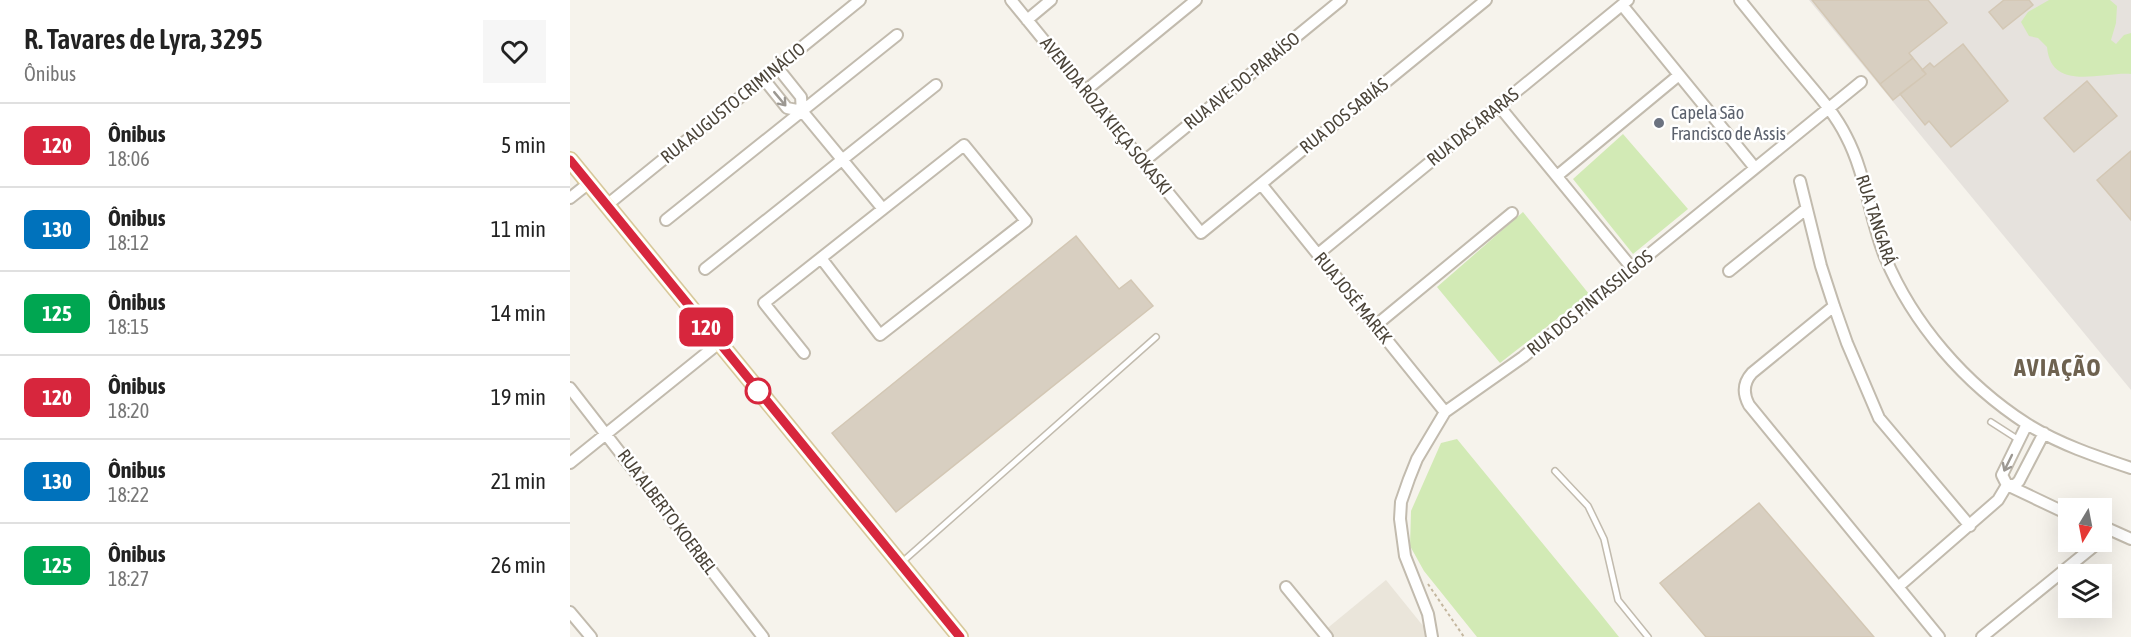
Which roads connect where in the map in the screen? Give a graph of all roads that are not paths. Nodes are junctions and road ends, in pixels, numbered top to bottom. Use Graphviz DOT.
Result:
graph roads {
  1 [pos="860,0"];
  2 [pos="1011,0"];
  3 [pos="1052,0"];
  4 [pos="1196,0"];
  5 [pos="1341,0"];
  6 [pos="1486,0"];
  7 [pos="1740,0"];
  8 [pos="1625,3"];
  9 [pos="1027,20"];
  10 [pos="897,35"];
  11 [pos="777,67"];
  12 [pos="1679,75"];
  13 [pos="763,78"];
  14 [pos="1861,82"];
  15 [pos="936,85"];
  16 [pos="1085,91"];
  17 [pos="1499,106"];
  18 [pos="1828,108"];
  19 [pos="802,111"];
  20 [pos="843,159"];
  21 [pos="570,160"];
  22 [pos="1143,162"];
  23 [pos="1755,168"];
  24 [pos="1557,176"];
  25 [pos="1800,182"];
  26 [pos="589,183"];
  27 [pos="1261,184"];
  28 [pos="570,198"];
  29 [pos="607,205"];
  30 [pos="883,209"];
  31 [pos="1806,209"];
  32 [pos="1512,213"];
  33 [pos="666,220"];
  34 [pos="1201,232"];
  35 [pos="1318,254"];
  36 [pos="821,258"];
  37 [pos="1632,268"];
  38 [pos="705,269"];
  39 [pos="1729,271"];
  40 [pos="1834,306"];
  41 [pos="1375,326"];
  42 [pos="1156,338"];
  43 [pos="719,342"];
  44 [pos="804,353"];
  45 [pos="570,388"];
  46 [pos="1445,412"];
  47 [pos="1991,422"];
  48 [pos="2027,424"];
  49 [pos="607,434"];
  50 [pos="2044,434"];
  51 [pos="2019,441"];
  52 [pos="2035,449"];
  53 [pos="570,463"];
  54 [pos="2131,468"];
  55 [pos="1555,471"];
  56 [pos="2007,485"];
  57 [pos="2058,509"];
  58 [pos="1970,526"];
  59 [pos="2113,530"];
  60 [pos="2131,539"];
  61 [pos="2085,552"];
  62 [pos="900,564"];
  63 [pos="1286,587"];
  64 [pos="1898,587"];
  65 [pos="570,612"];
  66 [pos="591,637"];
  67 [pos="763,637"];
  68 [pos="959,637"];
  69 [pos="1327,637"];
  70 [pos="1432,637"];
  71 [pos="1648,637"];
  72 [pos="1939,637"];
  73 [pos="1982,637"];
  1 -- 11 [label="street, RUA AUGUSTO CRIMINÁCIO"];
  2 -- 9 [label="street, AVENIDA ROZA KIEÇA SOKASKI"];
  3 -- 9 [label="street"];
  4 -- 16 [label="street"];
  5 -- 22 [label="street, RUA AVE-DO-PARAÍSO"];
  6 -- 27 [label="street, RUA DOS SABIÁS"];
  7 -- 18 [label="street, RUA TANGARÁ"];
  8 -- 12 [label="street"];
  8 -- 17 [label="street, RUA DAS ARARAS"];
  9 -- 16 [label="street, AVENIDA ROZA KIEÇA SOKASKI"];
  10 -- 19 [label="street"];
  11 -- 13 [label="street, RUA AUGUSTO CRIMINÁCIO"];
  11 -- 19 [label="street"];
  12 -- 23 [label="street"];
  12 -- 24 [label="street"];
  13 -- 19 [label="street, one-way"];
  13 -- 29 [label="street, RUA AUGUSTO CRIMINÁCIO"];
  14 -- 18 [label="street, RUA DOS PINTASSILGOS"];
  15 -- 20 [label="street"];
  16 -- 22 [label="street, AVENIDA ROZA KIEÇA SOKASKI"];
  17 -- 24 [label="street"];
  17 -- 35 [label="street, RUA DAS ARARAS"];
  18 -- 23 [label="street, RUA DOS PINTASSILGOS"];
  18 -- 48 [label="street, RUA TANGARÁ"];
  19 -- 20 [label="street"];
  19 -- 33 [label="street"];
  20 -- 30 [label="street"];
  20 -- 38 [label="street"];
  21 -- 26 [label="main road"];
  22 -- 34 [label="street, AVENIDA ROZA KIEÇA SOKASKI"];
  23 -- 37 [label="street, RUA DOS PINTASSILGOS"];
  24 -- 37 [label="street"];
  25 -- 31 [label="street"];
  26 -- 28 [label="street"];
  26 -- 29 [label="main road"];
  27 -- 34 [label="street, RUA DOS SABIÁS"];
  27 -- 35 [label="street, RUA JOSÉ MAREK"];
  29 -- 43 [label="main road"];
  30 -- 36 [label="street"];
  30 -- 36 [label="street"];
  31 -- 39 [label="street"];
  31 -- 40 [label="street"];
  32 -- 41 [label="street"];
  35 -- 41 [label="street, RUA JOSÉ MAREK"];
  36 -- 44 [label="street"];
  37 -- 46 [label="street, RUA DOS PINTASSILGOS"];
  40 -- 58 [label="street"];
  40 -- 64 [label="street"];
  41 -- 46 [label="street, RUA JOSÉ MAREK"];
  42 -- 62 [label="lane"];
  43 -- 49 [label="street"];
  43 -- 62 [label="main road"];
  45 -- 49 [label="street, RUA ALBERTO KOERBEL"];
  46 -- 70 [label="street, RUA DOS PINTASSILGOS"];
  47 -- 51 [label="lane"];
  48 -- 50 [label="street, RUA TANGARÁ"];
  48 -- 51 [label="street"];
  49 -- 53 [label="street"];
  49 -- 67 [label="street, RUA ALBERTO KOERBEL"];
  50 -- 52 [label="street"];
  50 -- 54 [label="street, RUA TANGARÁ"];
  51 -- 52 [label="street"];
  51 -- 56 [label="street, one-way"];
  52 -- 56 [label="street"];
  55 -- 71 [label="lane"];
  56 -- 57 [label="street"];
  56 -- 58 [label="street"];
  58 -- 64 [label="street"];
  59 -- 60 [label="street"];
  61 -- 73 [label="street"];
  62 -- 68 [label="main road"];
  63 -- 69 [label="street"];
  64 -- 72 [label="street"];
  65 -- 66 [label="street"];
}
